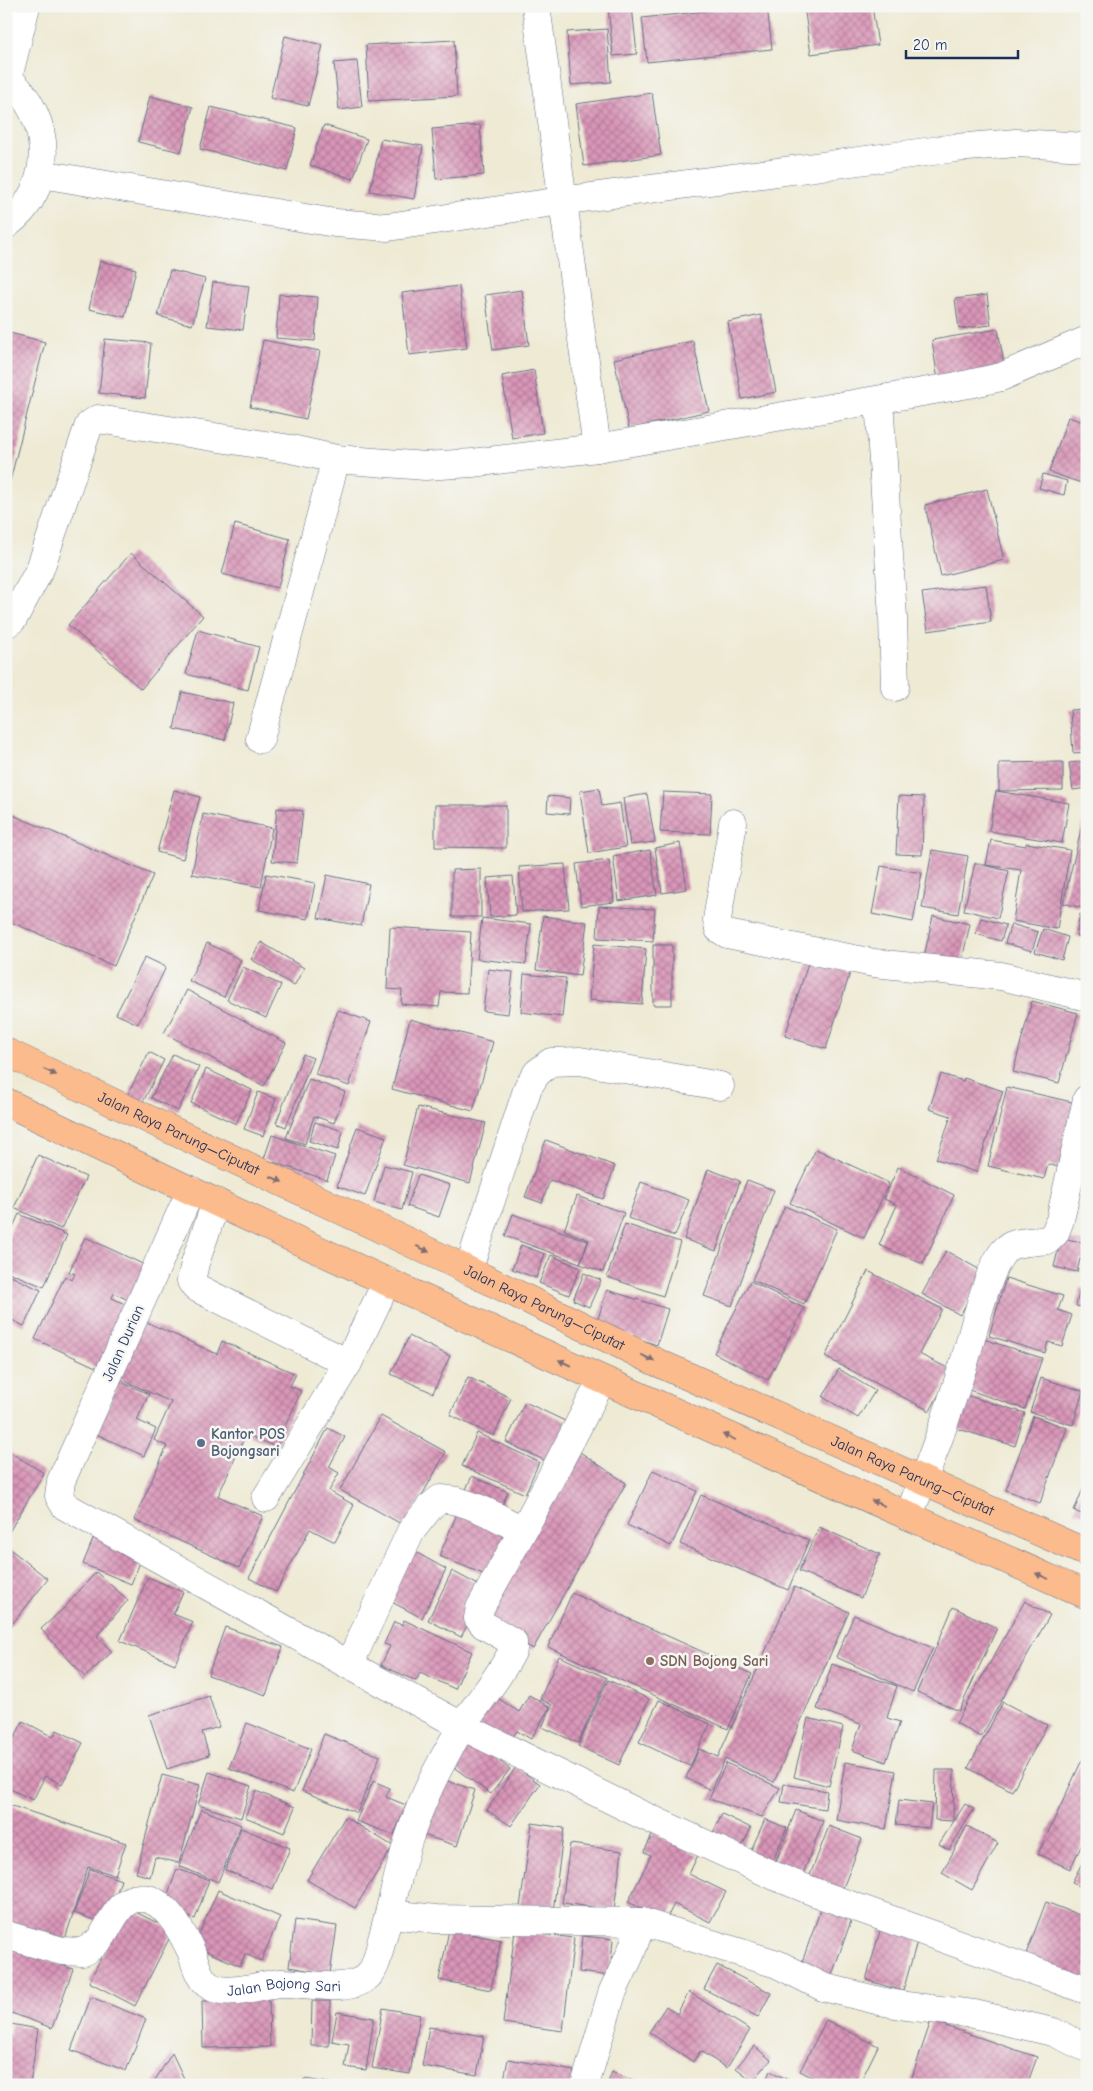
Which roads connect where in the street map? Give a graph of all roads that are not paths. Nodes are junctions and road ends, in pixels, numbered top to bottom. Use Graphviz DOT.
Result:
graph roads {
  1 [pos="26,6"];
  2 [pos="536,6"];
  3 [pos="7,78"];
  4 [pos="1087,147"];
  5 [pos="41,174"];
  6 [pos="561,202"];
  7 [pos="6,225"];
  8 [pos="1087,340"];
  9 [pos="879,400"];
  10 [pos="597,448"];
  11 [pos="336,459"];
  12 [pos="6,624"];
  13 [pos="894,687"];
  14 [pos="260,739"];
  15 [pos="733,823"];
  16 [pos="1087,997"];
  17 [pos="6,1052"];
  18 [pos="720,1086"];
  19 [pos="1087,1099"];
  20 [pos="6,1102"];
  21 [pos="191,1190"];
  22 [pos="216,1202"];
  23 [pos="468,1271"];
  24 [pos="387,1281"];
  25 [pos="348,1363"];
  26 [pos="602,1380"];
  27 [pos="924,1480"];
  28 [pos="266,1498"];
  29 [pos="908,1516"];
  30 [pos="522,1530"];
  31 [pos="1087,1553"];
  32 [pos="1087,1596"];
  33 [pos="349,1665"];
  34 [pos="462,1726"];
  35 [pos="390,1914"];
  36 [pos="642,1922"];
  37 [pos="6,1935"];
  38 [pos="1087,1990"];
  39 [pos="1087,2048"];
  40 [pos="585,2085"];
  1 -- 3 [label="street"];
  2 -- 6 [label="street"];
  3 -- 5 [label="street"];
  4 -- 6 [label="street"];
  5 -- 6 [label="street"];
  5 -- 7 [label="street"];
  6 -- 10 [label="street"];
  8 -- 9 [label="street"];
  9 -- 10 [label="street"];
  9 -- 13 [label="street"];
  10 -- 11 [label="street"];
  11 -- 12 [label="street"];
  11 -- 14 [label="street"];
  15 -- 16 [label="street"];
  17 -- 23 [label="highway, Jalan Raya Parung—Ciputat, one-way"];
  18 -- 23 [label="street"];
  19 -- 27 [label="street"];
  20 -- 21 [label="highway"];
  21 -- 22 [label="highway"];
  21 -- 33 [label="street, Jalan Durian"];
  22 -- 24 [label="highway"];
  22 -- 25 [label="street"];
  23 -- 27 [label="highway, Jalan Raya Parung—Ciputat, one-way"];
  24 -- 25 [label="street"];
  26 -- 24 [label="highway, one-way"];
  25 -- 28 [label="street"];
  29 -- 26 [label="highway, one-way"];
  26 -- 30 [label="street"];
  27 -- 29 [label="street"];
  27 -- 31 [label="highway, Jalan Raya Parung—Ciputat"];
  32 -- 29 [label="highway, one-way"];
  30 -- 33 [label="street"];
  30 -- 34 [label="street, Jalan Bojong Sari"];
  33 -- 34 [label="street"];
  34 -- 35 [label="street, Jalan Bojong Sari"];
  34 -- 38 [label="street"];
  35 -- 36 [label="street"];
  35 -- 37 [label="street, Jalan Bojong Sari"];
  36 -- 39 [label="street"];
  36 -- 40 [label="street"];
}
